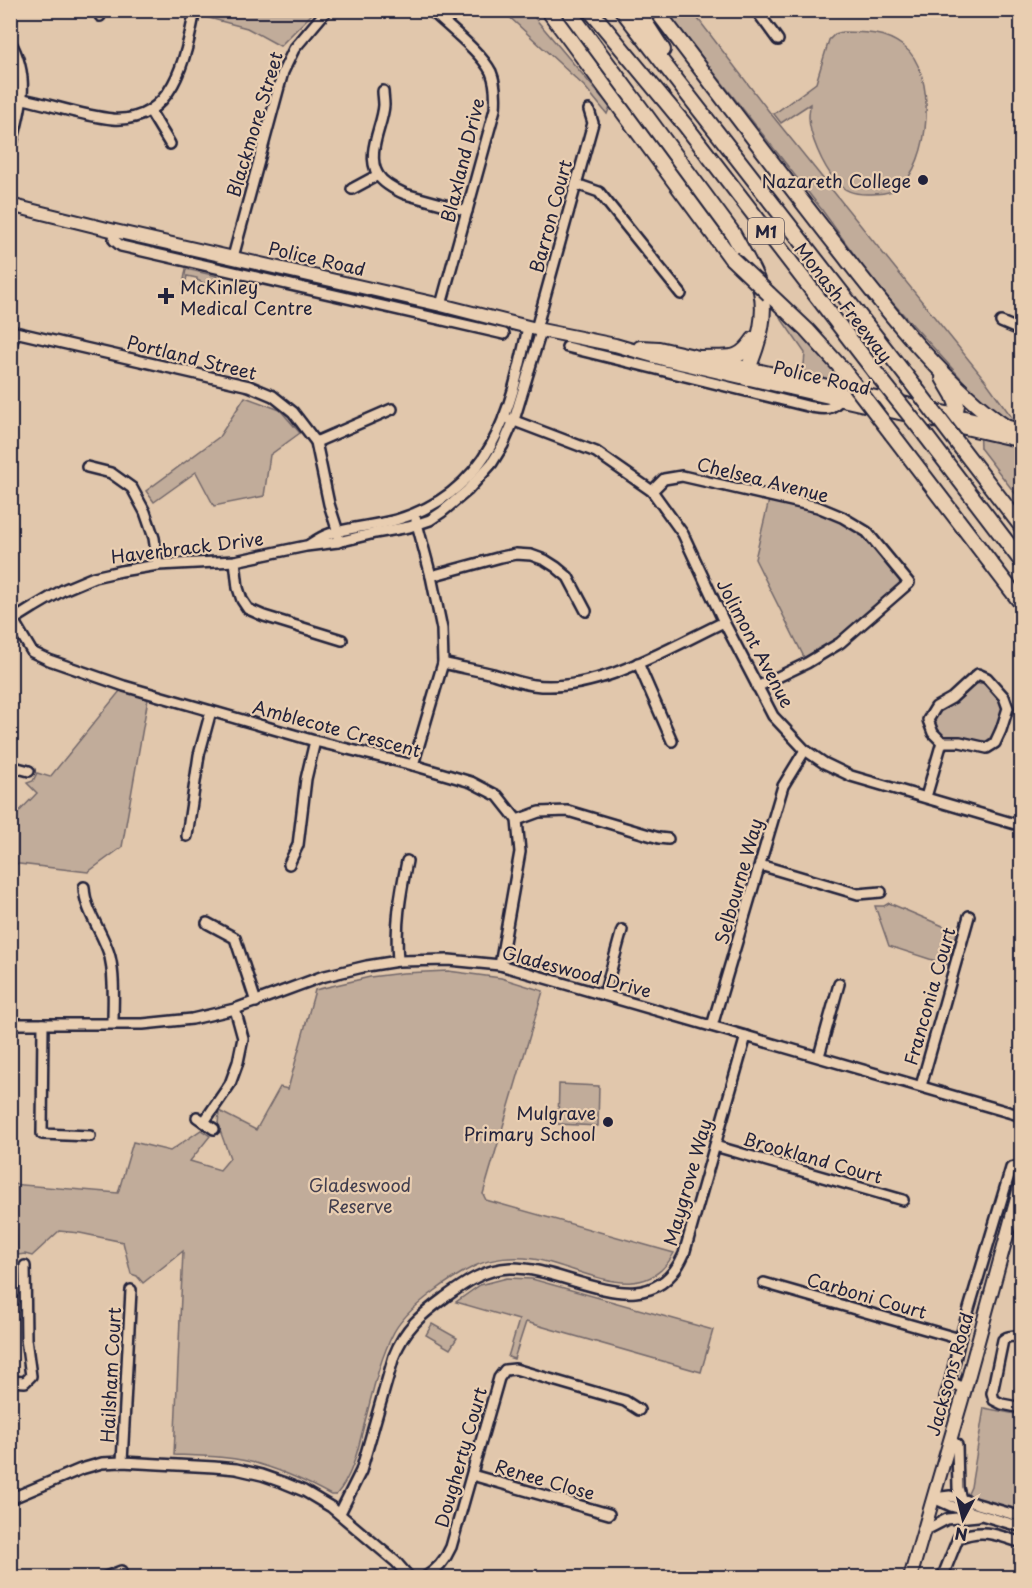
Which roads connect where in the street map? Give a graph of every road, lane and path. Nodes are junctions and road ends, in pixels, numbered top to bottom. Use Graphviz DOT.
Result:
graph roads {
  1 [pos="195,10"];
  2 [pos="327,10"];
  3 [pos="431,10"];
  4 [pos="548,10"];
  5 [pos="567,10"];
  6 [pos="590,10"];
  7 [pos="622,10"];
  8 [pos="637,10"];
  9 [pos="656,10"];
  10 [pos="756,10"];
  11 [pos="778,40"];
  12 [pos="11,42"];
  13 [pos="383,91"];
  14 [pos="23,99"];
  15 [pos="590,110"];
  16 [pos="150,111"];
  17 [pos="725,141"];
  18 [pos="170,144"];
  19 [pos="10,151"];
  20 [pos="378,175"];
  21 [pos="576,184"];
  22 [pos="352,189"];
  23 [pos="10,205"];
  24 [pos="467,211"];
  25 [pos="115,231"];
  26 [pos="181,245"];
  27 [pos="170,257"];
  28 [pos="233,257"];
  29 [pos="392,294"];
  30 [pos="681,294"];
  31 [pos="441,305"];
  32 [pos="388,307"];
  33 [pos="1001,322"];
  34 [pos="762,324"];
  35 [pos="535,329"];
  36 [pos="13,331"];
  37 [pos="1022,331"];
  38 [pos="504,334"];
  39 [pos="567,347"];
  40 [pos="10,350"];
  41 [pos="613,352"];
  42 [pos="701,358"];
  43 [pos="932,362"];
  44 [pos="747,373"];
  45 [pos="841,399"];
  46 [pos="392,409"];
  47 [pos="509,418"];
  48 [pos="954,421"];
  49 [pos="1007,428"];
  50 [pos="1022,430"];
  51 [pos="1022,441"];
  52 [pos="316,442"];
  53 [pos="87,467"];
  54 [pos="652,491"];
  55 [pos="413,514"];
  56 [pos="418,525"];
  57 [pos="1022,527"];
  58 [pos="338,532"];
  59 [pos="338,542"];
  60 [pos="306,546"];
  61 [pos="235,561"];
  62 [pos="1022,562"];
  63 [pos="158,565"];
  64 [pos="431,576"];
  65 [pos="1022,604"];
  66 [pos="585,611"];
  67 [pos="12,621"];
  68 [pos="724,622"];
  69 [pos="342,640"];
  70 [pos="443,663"];
  71 [pos="638,663"];
  72 [pos="757,687"];
  73 [pos="211,711"];
  74 [pos="315,741"];
  75 [pos="672,741"];
  76 [pos="942,742"];
  77 [pos="805,750"];
  78 [pos="413,765"];
  79 [pos="10,766"];
  80 [pos="29,771"];
  81 [pos="926,797"];
  82 [pos="517,820"];
  83 [pos="1022,826"];
  84 [pos="187,836"];
  85 [pos="668,839"];
  86 [pos="407,861"];
  87 [pos="289,864"];
  88 [pos="760,865"];
  89 [pos="84,887"];
  90 [pos="881,892"];
  91 [pos="969,916"];
  92 [pos="207,923"];
  93 [pos="622,930"];
  94 [pos="398,962"];
  95 [pos="500,966"];
  96 [pos="839,984"];
  97 [pos="604,995"];
  98 [pos="256,1002"];
  99 [pos="235,1009"];
  100 [pos="112,1023"];
  101 [pos="10,1024"];
  102 [pos="43,1024"];
  103 [pos="712,1026"];
  104 [pos="746,1036"];
  105 [pos="819,1056"];
  106 [pos="921,1086"];
  107 [pos="1022,1116"];
  108 [pos="214,1129"];
  109 [pos="90,1136"];
  110 [pos="715,1146"];
  111 [pos="1022,1165"];
  112 [pos="1022,1180"];
  113 [pos="903,1200"];
  114 [pos="1016,1218"];
  115 [pos="25,1266"];
  116 [pos="764,1283"];
  117 [pos="131,1290"];
  118 [pos="1022,1338"];
  119 [pos="960,1339"];
  120 [pos="10,1381"];
  121 [pos="950,1381"];
  122 [pos="964,1389"];
  123 [pos="945,1397"];
  124 [pos="1022,1408"];
  125 [pos="639,1410"];
  126 [pos="950,1439"];
  127 [pos="122,1462"];
  128 [pos="472,1475"];
  129 [pos="933,1498"];
  130 [pos="10,1499"];
  131 [pos="961,1499"];
  132 [pos="338,1512"];
  133 [pos="609,1514"];
  134 [pos="986,1516"];
  135 [pos="1022,1517"];
  136 [pos="1022,1527"];
  137 [pos="924,1531"];
  138 [pos="1022,1543"];
  139 [pos="120,1571"];
  140 [pos="10,1573"];
  141 [pos="12,1578"];
  142 [pos="103,1578"];
  143 [pos="410,1578"];
  144 [pos="424,1578"];
  145 [pos="910,1578"];
  146 [pos="942,1578"];
  1 -- 16 [label="street"];
  2 -- 28 [label="street, Blackmore Street"];
  3 -- 24 [label="street, Blaxland Drive"];
  4 -- 65 [label="highway, bridge"];
  5 -- 34 [label="highway"];
  6 -- 62 [label="highway, Monash Freeway / M1, bridge"];
  7 -- 17 [label="highway, Monash Freeway / M1"];
  8 -- 17 [label="highway"];
  9 -- 43 [label="highway"];
  10 -- 11 [label="street"];
  12 -- 14 [label="street"];
  13 -- 20 [label="street"];
  14 -- 16 [label="street"];
  14 -- 19 [label="street"];
  15 -- 21 [label="street, Barron Court"];
  16 -- 18 [label="street"];
  17 -- 57 [label="highway, Monash Freeway / M1, bridge"];
  20 -- 22 [label="street"];
  20 -- 24 [label="street"];
  21 -- 30 [label="street"];
  21 -- 35 [label="street, Barron Court"];
  23 -- 25 [label="main road, Police Road"];
  24 -- 31 [label="street, Blaxland Drive"];
  25 -- 26 [label="main road, Police Road"];
  25 -- 27 [label="street"];
  26 -- 27 [label="street"];
  26 -- 28 [label="main road, Police Road"];
  27 -- 32 [label="street"];
  28 -- 29 [label="main road, Police Road"];
  29 -- 31 [label="main road, Police Road"];
  29 -- 32 [label="street"];
  31 -- 35 [label="main road, Police Road"];
  32 -- 38 [label="street"];
  33 -- 37 [label="street"];
  34 -- 42 [label="highway"];
  34 -- 44 [label="highway"];
  35 -- 41 [label="main road, Police Road"];
  35 -- 47 [label="street, Haverbrack Drive"];
  35 -- 47 [label="street, Haverbrack Drive"];
  36 -- 40 [label="street"];
  36 -- 52 [label="street, Portland Street"];
  39 -- 41 [label="street"];
  41 -- 42 [label="main road, Police Road"];
  41 -- 44 [label="main road, Police Road"];
  41 -- 45 [label="street"];
  42 -- 44 [label="main road, Police Road"];
  43 -- 48 [label="highway"];
  43 -- 49 [label="highway"];
  44 -- 45 [label="main road, Police Road"];
  44 -- 48 [label="main road, Police Road"];
  45 -- 48 [label="main road, Police Road"];
  46 -- 52 [label="street"];
  47 -- 54 [label="street, Jolimont Avenue"];
  47 -- 55 [label="street, Haverbrack Drive"];
  47 -- 56 [label="street, Haverbrack Drive"];
  48 -- 49 [label="main road, Police Road"];
  48 -- 51 [label="main road, Police Road"];
  49 -- 50 [label="main road, Police Road"];
  52 -- 58 [label="street, Portland Street"];
  53 -- 63 [label="street"];
  54 -- 68 [label="street, Jolimont Avenue"];
  54 -- 72 [label="street, Chelsea Avenue"];
  55 -- 56 [label="street"];
  55 -- 58 [label="street, Haverbrack Drive"];
  56 -- 59 [label="street, Haverbrack Drive"];
  56 -- 64 [label="street"];
  58 -- 59 [label="street, Portland Street"];
  58 -- 60 [label="street, Haverbrack Drive"];
  59 -- 60 [label="street, Haverbrack Drive"];
  60 -- 61 [label="street, Haverbrack Drive"];
  61 -- 63 [label="street, Haverbrack Drive"];
  61 -- 69 [label="street"];
  63 -- 67 [label="street, Haverbrack Drive"];
  64 -- 66 [label="street"];
  64 -- 70 [label="street"];
  67 -- 73 [label="street, Amblecote Crescent"];
  68 -- 71 [label="street"];
  68 -- 72 [label="street, Jolimont Avenue"];
  70 -- 71 [label="street"];
  70 -- 78 [label="street"];
  71 -- 75 [label="street"];
  72 -- 77 [label="street, Jolimont Avenue"];
  73 -- 74 [label="street, Amblecote Crescent"];
  73 -- 84 [label="street"];
  74 -- 78 [label="street, Amblecote Crescent"];
  74 -- 87 [label="street"];
  76 -- 76 [label="street"];
  76 -- 81 [label="street"];
  77 -- 81 [label="street, Jolimont Avenue"];
  77 -- 88 [label="street, Selbourne Way"];
  78 -- 82 [label="street, Amblecote Crescent"];
  79 -- 80 [label="street"];
  81 -- 83 [label="street, Jolimont Avenue"];
  82 -- 85 [label="street"];
  82 -- 95 [label="street"];
  86 -- 94 [label="street"];
  88 -- 90 [label="street"];
  88 -- 103 [label="street, Selbourne Way"];
  89 -- 100 [label="street"];
  91 -- 106 [label="street, Franconia Court"];
  92 -- 98 [label="street"];
  93 -- 97 [label="street"];
  94 -- 95 [label="street, Gladeswood Drive"];
  94 -- 98 [label="street, Gladeswood Drive"];
  95 -- 97 [label="street, Gladeswood Drive"];
  96 -- 105 [label="street"];
  97 -- 103 [label="street, Gladeswood Drive"];
  98 -- 99 [label="street, Gladeswood Drive"];
  99 -- 100 [label="street, Gladeswood Drive"];
  99 -- 108 [label="street"];
  100 -- 102 [label="street, Gladeswood Drive"];
  101 -- 102 [label="street, Gladeswood Drive"];
  102 -- 109 [label="street"];
  103 -- 104 [label="street, Gladeswood Drive"];
  104 -- 105 [label="street, Gladeswood Drive"];
  104 -- 110 [label="street, Maygrove Way"];
  105 -- 106 [label="street, Gladeswood Drive"];
  106 -- 107 [label="street, Gladeswood Drive"];
  110 -- 113 [label="street, Brookland Court"];
  110 -- 132 [label="street, Maygrove Way"];
  111 -- 119 [label="street"];
  112 -- 114 [label="main road, Jacksons Road"];
  114 -- 122 [label="main road, Jacksons Road"];
  115 -- 120 [label="street"];
  116 -- 119 [label="street, Carboni Court"];
  117 -- 127 [label="street, Hailsham Court"];
  118 -- 124 [label="street"];
  119 -- 121 [label="street"];
  121 -- 122 [label="street"];
  121 -- 123 [label="street"];
  122 -- 126 [label="main road, Jacksons Road"];
  125 -- 128 [label="street, Dougherty Court"];
  126 -- 129 [label="main road, Jacksons Road"];
  126 -- 131 [label="street"];
  127 -- 130 [label="street"];
  127 -- 132 [label="street"];
  128 -- 133 [label="street, Renee Close"];
  128 -- 144 [label="street, Dougherty Court"];
  129 -- 131 [label="street"];
  129 -- 134 [label="street"];
  129 -- 137 [label="main road, Jacksons Road"];
  131 -- 135 [label="street"];
  132 -- 143 [label="street"];
  134 -- 136 [label="street"];
  134 -- 137 [label="street"];
  137 -- 145 [label="main road, Jacksons Road"];
  138 -- 146 [label="street"];
  139 -- 142 [label="street"];
  140 -- 141 [label="street"];
}
